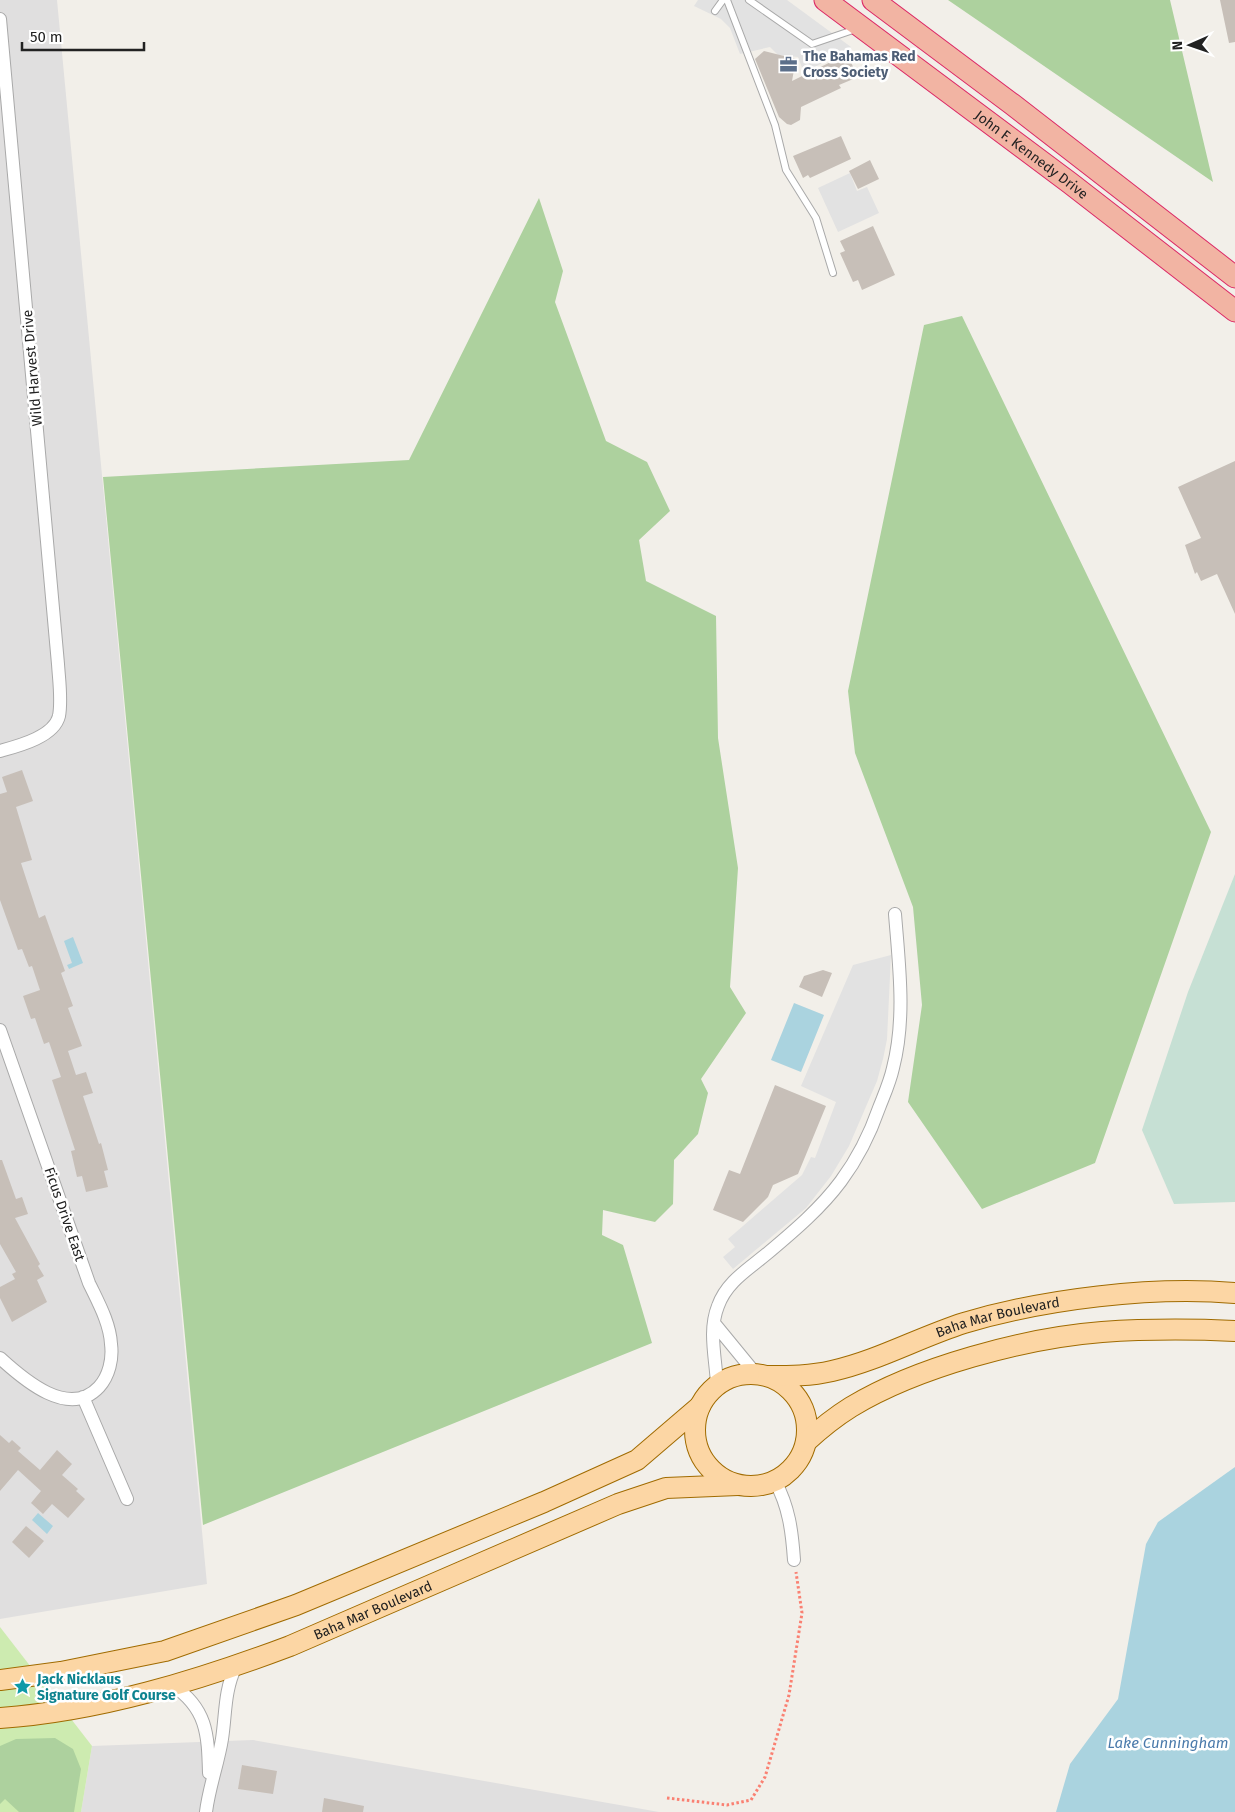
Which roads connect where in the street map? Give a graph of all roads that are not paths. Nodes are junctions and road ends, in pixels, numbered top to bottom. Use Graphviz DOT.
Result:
graph roads {
  1 [pos="725,0"];
  2 [pos="749,0"];
  3 [pos="825,0"];
  4 [pos="872,0"];
  5 [pos="715,10"];
  6 [pos="0,19"];
  7 [pos="861,27"];
  8 [pos="3,82"];
  9 [pos="833,273"];
  10 [pos="1235,277"];
  11 [pos="1235,311"];
  12 [pos="0,751"];
  13 [pos="895,914"];
  14 [pos="0,1030"];
  15 [pos="1235,1293"];
  16 [pos="714,1323"];
  17 [pos="1235,1331"];
  18 [pos="0,1358"];
  19 [pos="761,1375"];
  20 [pos="717,1385"];
  21 [pos="88,1396"];
  22 [pos="700,1406"];
  23 [pos="806,1442"];
  24 [pos="775,1481"];
  25 [pos="738,1485"];
  26 [pos="127,1499"];
  27 [pos="794,1560"];
  28 [pos="236,1666"];
  29 [pos="0,1680"];
  30 [pos="172,1686"];
  31 [pos="0,1718"];
  32 [pos="210,1786"];
  33 [pos="206,1812"];
  1 -- 5 [label="lane"];
  1 -- 9 [label="lane"];
  2 -- 7 [label="lane"];
  3 -- 7 [label="highway, John F. Kennedy Drive"];
  4 -- 10 [label="highway, John F. Kennedy Drive"];
  6 -- 8 [label="street, Wild Harvest Drive"];
  7 -- 11 [label="highway, John F. Kennedy Drive"];
  8 -- 12 [label="street, Wild Harvest Drive"];
  13 -- 16 [label="street"];
  14 -- 21 [label="street, Ficus Drive East"];
  15 -- 19 [label="main road, Baha Mar Boulevard"];
  16 -- 19 [label="street"];
  16 -- 20 [label="street"];
  17 -- 23 [label="main road"];
  18 -- 21 [label="street"];
  19 -- 20 [label="main road"];
  19 -- 23 [label="main road"];
  20 -- 22 [label="main road"];
  21 -- 26 [label="street"];
  22 -- 25 [label="main road"];
  22 -- 29 [label="main road"];
  23 -- 24 [label="main road"];
  24 -- 25 [label="main road"];
  24 -- 27 [label="street"];
  25 -- 28 [label="main road, Baha Mar Boulevard"];
  28 -- 30 [label="main road, Baha Mar Boulevard"];
  28 -- 32 [label="street"];
  30 -- 31 [label="main road, Baha Mar Boulevard"];
  30 -- 32 [label="street"];
  32 -- 33 [label="street"];
}
